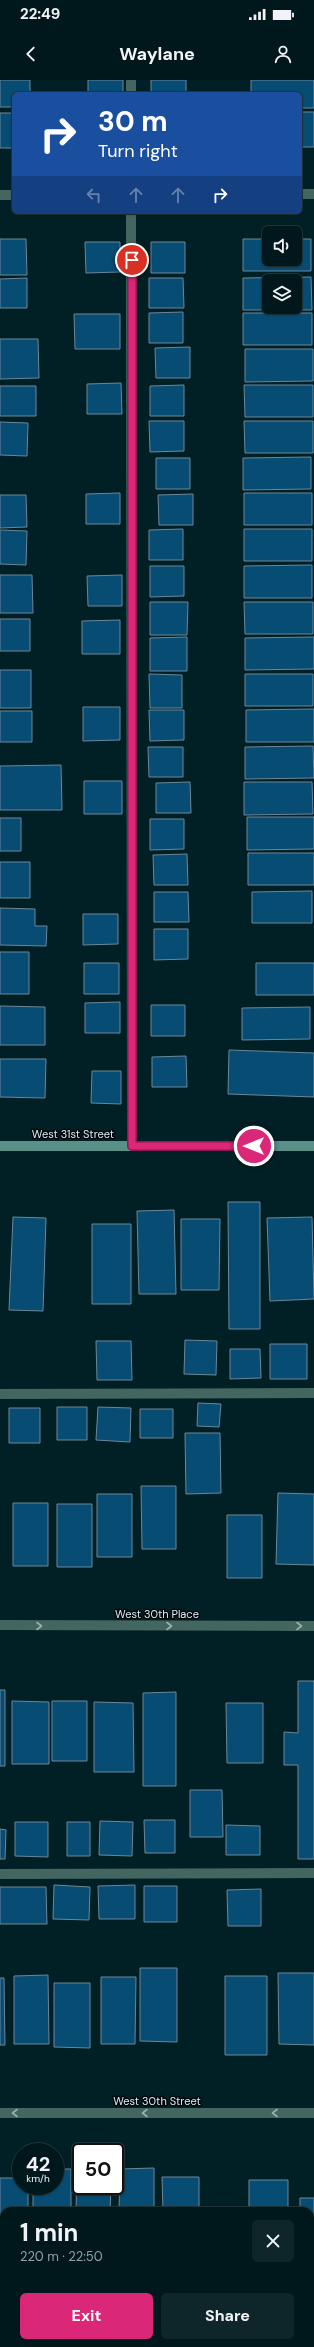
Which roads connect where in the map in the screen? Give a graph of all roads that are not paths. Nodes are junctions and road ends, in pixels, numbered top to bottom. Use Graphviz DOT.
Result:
graph roads {
  1 [pos="131,80"];
  2 [pos="131,92"];
  3 [pos="302,194"];
  4 [pos="314,194"];
  5 [pos="0,195"];
  6 [pos="12,195"];
  7 [pos="131,214"];
  8 [pos="0,1146"];
  9 [pos="132,1146"];
  10 [pos="314,1146"];
  11 [pos="314,1392"];
  12 [pos="0,1394"];
  13 [pos="0,1625"];
  14 [pos="314,1626"];
  15 [pos="0,1874"];
  16 [pos="314,1874"];
  17 [pos="0,2113"];
  18 [pos="314,2113"];
  1 -- 2 [label="street"];
  3 -- 4 [label="street"];
  5 -- 6 [label="street"];
  7 -- 9 [label="street"];
  8 -- 9 [label="main road, West 31st Street"];
  9 -- 10 [label="main road, West 31st Street"];
  11 -- 12 [label="street"];
  13 -- 14 [label="street, West 30th Place, one-way"];
  15 -- 16 [label="street"];
  18 -- 17 [label="street, West 30th Street, one-way"];
}
